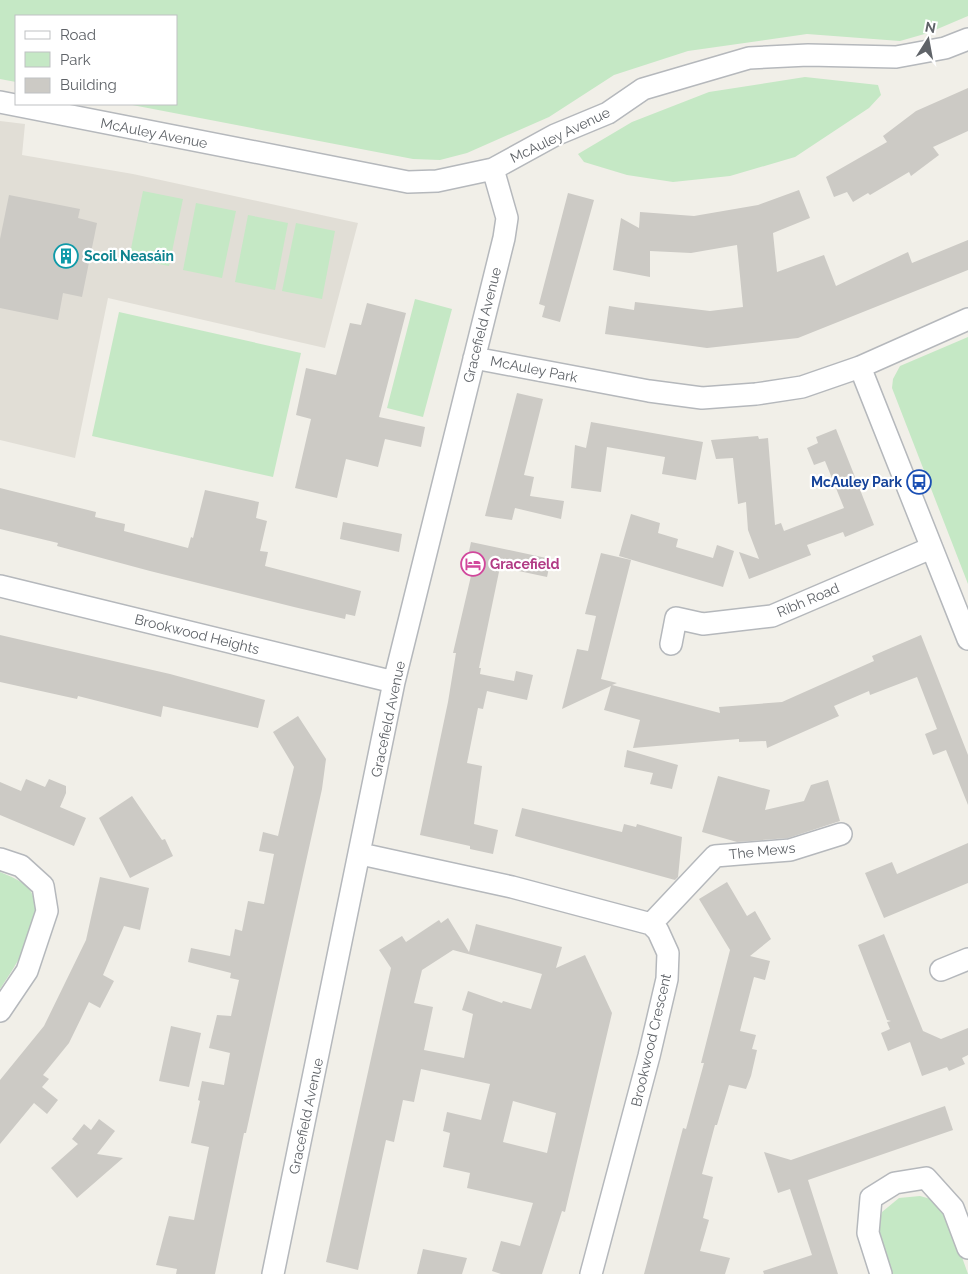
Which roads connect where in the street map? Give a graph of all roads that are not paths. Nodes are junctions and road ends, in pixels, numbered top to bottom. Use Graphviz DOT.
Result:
graph roads {
  1 [pos="968,39"];
  2 [pos="0,102"];
  3 [pos="15,105"];
  4 [pos="15,105"];
  5 [pos="493,169"];
  6 [pos="968,319"];
  7 [pos="474,358"];
  8 [pos="860,368"];
  9 [pos="931,548"];
  10 [pos="0,586"];
  11 [pos="968,639"];
  12 [pos="671,644"];
  13 [pos="394,682"];
  14 [pos="841,834"];
  15 [pos="361,854"];
  16 [pos="0,859"];
  17 [pos="651,924"];
  18 [pos="968,958"];
  19 [pos="941,970"];
  20 [pos="0,1012"];
  21 [pos="968,1248"];
  22 [pos="273,1274"];
  23 [pos="591,1274"];
  24 [pos="881,1274"];
  1 -- 5 [label="street, McAuley Avenue"];
  2 -- 3 [label="street, McAuley Avenue"];
  4 -- 5 [label="street, McAuley Avenue"];
  5 -- 7 [label="street, Gracefield Avenue"];
  6 -- 8 [label="street, McAuley Park"];
  7 -- 8 [label="street, McAuley Park"];
  7 -- 13 [label="street, Gracefield Avenue"];
  8 -- 9 [label="street"];
  9 -- 11 [label="street"];
  9 -- 12 [label="street, Ribh Road"];
  10 -- 13 [label="street, Brookwood Heights"];
  13 -- 15 [label="street, Gracefield Avenue"];
  14 -- 17 [label="street, The Mews"];
  15 -- 17 [label="street"];
  15 -- 22 [label="street, Gracefield Avenue"];
  16 -- 20 [label="street"];
  17 -- 23 [label="street, Brookwood Crescent"];
  18 -- 19 [label="street"];
  21 -- 24 [label="street"];
}
